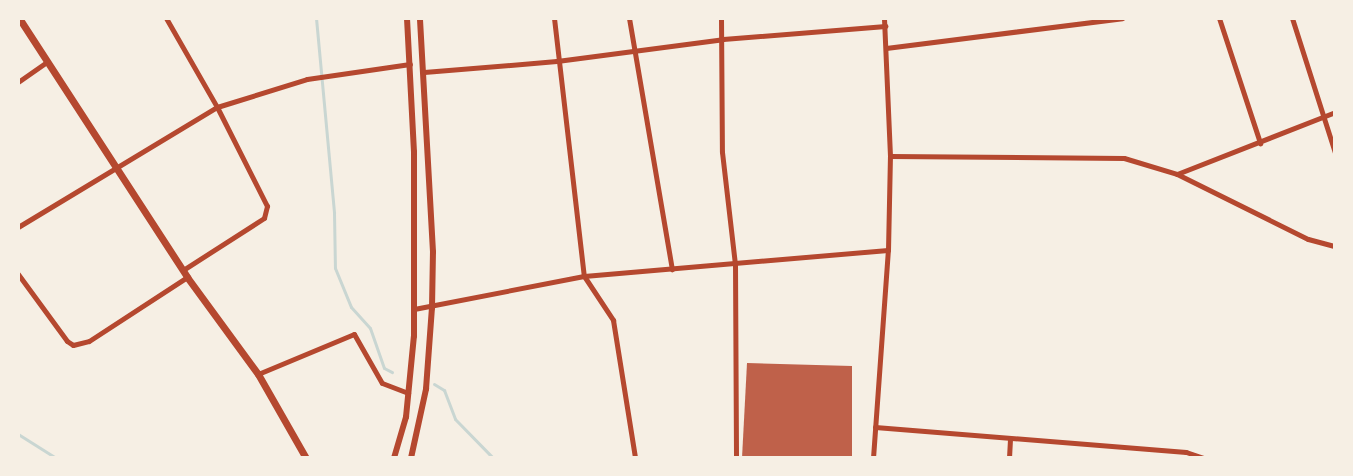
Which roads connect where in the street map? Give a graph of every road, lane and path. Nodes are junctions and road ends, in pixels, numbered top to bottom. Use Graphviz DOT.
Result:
graph roads {
  1 [pos="19,18"];
  2 [pos="166,18"];
  3 [pos="406,18"];
  4 [pos="420,18"];
  5 [pos="554,18"];
  6 [pos="629,18"];
  7 [pos="721,18"];
  8 [pos="884,18"];
  9 [pos="1122,18"];
  10 [pos="1219,18"];
  11 [pos="1292,18"];
  12 [pos="885,26"];
  13 [pos="723,39"];
  14 [pos="886,48"];
  15 [pos="634,50"];
  16 [pos="557,61"];
  17 [pos="47,62"];
  18 [pos="410,64"];
  19 [pos="424,72"];
  20 [pos="18,82"];
  21 [pos="217,107"];
  22 [pos="1335,112"];
  23 [pos="1322,116"];
  24 [pos="1260,143"];
  25 [pos="1335,153"];
  26 [pos="890,156"];
  27 [pos="118,168"];
  28 [pos="1177,174"];
  29 [pos="18,226"];
  30 [pos="1335,246"];
  31 [pos="888,250"];
  32 [pos="735,264"];
  33 [pos="672,269"];
  34 [pos="185,273"];
  35 [pos="18,274"];
  36 [pos="584,276"];
  37 [pos="432,308"];
  38 [pos="414,309"];
  39 [pos="258,374"];
  40 [pos="408,393"];
  41 [pos="875,427"];
  42 [pos="1010,440"];
  43 [pos="306,458"];
  44 [pos="394,458"];
  45 [pos="411,458"];
  46 [pos="635,458"];
  47 [pos="736,458"];
  48 [pos="873,458"];
  49 [pos="1009,458"];
  50 [pos="1203,458"];
  1 -- 17 [label="main road"];
  2 -- 21 [label="street"];
  3 -- 18 [label="street"];
  4 -- 19 [label="street"];
  5 -- 16 [label="street"];
  6 -- 15 [label="street"];
  7 -- 13 [label="street"];
  8 -- 12 [label="street"];
  9 -- 14 [label="street"];
  10 -- 24 [label="street"];
  11 -- 23 [label="street"];
  12 -- 13 [label="street"];
  12 -- 14 [label="street"];
  13 -- 15 [label="street"];
  13 -- 32 [label="street"];
  14 -- 26 [label="street"];
  15 -- 16 [label="street"];
  15 -- 33 [label="street"];
  16 -- 19 [label="street"];
  16 -- 36 [label="street"];
  17 -- 20 [label="street"];
  17 -- 27 [label="main road"];
  18 -- 21 [label="street"];
  18 -- 38 [label="street"];
  19 -- 37 [label="street"];
  21 -- 27 [label="street"];
  21 -- 34 [label="street"];
  22 -- 23 [label="street"];
  23 -- 24 [label="street"];
  23 -- 25 [label="street"];
  24 -- 28 [label="street"];
  26 -- 28 [label="street"];
  26 -- 31 [label="street"];
  27 -- 29 [label="street"];
  27 -- 34 [label="main road"];
  28 -- 30 [label="street"];
  31 -- 32 [label="street"];
  31 -- 41 [label="street"];
  32 -- 33 [label="street"];
  32 -- 47 [label="street"];
  33 -- 36 [label="street"];
  34 -- 35 [label="street"];
  34 -- 39 [label="main road"];
  36 -- 37 [label="street"];
  36 -- 46 [label="street"];
  37 -- 38 [label="street"];
  37 -- 45 [label="street"];
  38 -- 40 [label="street"];
  39 -- 40 [label="street"];
  39 -- 43 [label="main road"];
  40 -- 44 [label="street"];
  41 -- 42 [label="street"];
  41 -- 48 [label="street"];
  42 -- 49 [label="street"];
  42 -- 50 [label="street"];
}
